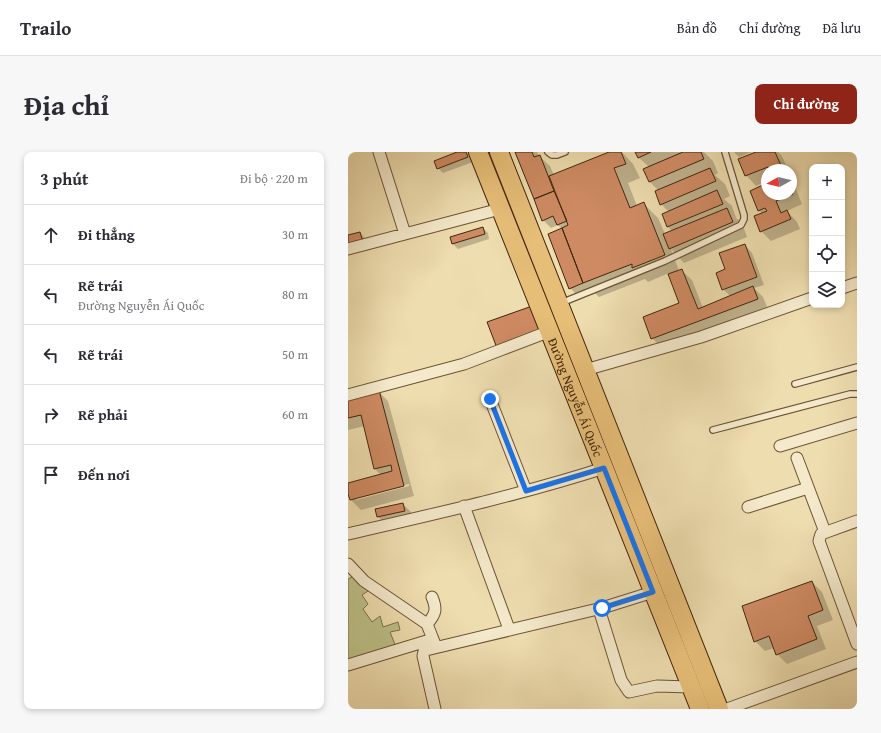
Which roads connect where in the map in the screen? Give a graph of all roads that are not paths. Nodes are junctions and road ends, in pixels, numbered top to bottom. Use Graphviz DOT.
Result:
graph roads {
  1 [pos="379,152"];
  2 [pos="478,152"];
  3 [pos="499,152"];
  4 [pos="548,152"];
  5 [pos="565,152"];
  6 [pos="725,152"];
  7 [pos="500,209"];
  8 [pos="405,234"];
  9 [pos="348,249"];
  10 [pos="857,283"];
  11 [pos="845,287"];
  12 [pos="809,299"];
  13 [pos="558,304"];
  14 [pos="542,311"];
  15 [pos="550,331"];
  16 [pos="857,367"];
  17 [pos="585,370"];
  18 [pos="795,384"];
  19 [pos="857,394"];
  20 [pos="348,395"];
  21 [pos="490,399"];
  22 [pos="857,423"];
  23 [pos="713,430"];
  24 [pos="780,446"];
  25 [pos="797,458"];
  26 [pos="604,468"];
  27 [pos="808,488"];
  28 [pos="526,491"];
  29 [pos="464,506"];
  30 [pos="748,507"];
  31 [pos="857,521"];
  32 [pos="825,532"];
  33 [pos="348,534"];
  34 [pos="348,564"];
  35 [pos="653,592"];
  36 [pos="432,597"];
  37 [pos="599,609"];
  38 [pos="427,624"];
  39 [pos="509,629"];
  40 [pos="435,643"];
  41 [pos="857,644"];
  42 [pos="857,662"];
  43 [pos="348,665"];
  44 [pos="691,686"];
  45 [pos="435,709"];
  46 [pos="700,709"];
  47 [pos="719,709"];
  48 [pos="727,709"];
  1 -- 8 [label="street"];
  2 -- 7 [label="main road, Đường Nguyễn Ái Quốc"];
  3 -- 13 [label="main road, Đường Nguyễn Ái Quốc"];
  4 -- 5 [label="lane"];
  6 -- 13 [label="lane"];
  7 -- 8 [label="street"];
  7 -- 14 [label="main road, Đường Nguyễn Ái Quốc"];
  8 -- 9 [label="street"];
  10 -- 11 [label="street"];
  12 -- 17 [label="street"];
  13 -- 14 [label="main road"];
  13 -- 17 [label="main road, Đường Nguyễn Ái Quốc"];
  14 -- 15 [label="main road, Đường Nguyễn Ái Quốc"];
  15 -- 20 [label="street"];
  15 -- 26 [label="main road, Đường Nguyễn Ái Quốc"];
  16 -- 18 [label="lane"];
  17 -- 47 [label="main road, Đường Nguyễn Ái Quốc"];
  19 -- 23 [label="lane"];
  21 -- 28 [label="street"];
  22 -- 24 [label="street"];
  25 -- 27 [label="street"];
  26 -- 28 [label="street"];
  26 -- 35 [label="main road, Đường Nguyễn Ái Quốc"];
  27 -- 30 [label="street"];
  27 -- 32 [label="street"];
  28 -- 29 [label="street"];
  29 -- 33 [label="street"];
  29 -- 39 [label="street"];
  31 -- 32 [label="street"];
  32 -- 41 [label="street"];
  34 -- 38 [label="street"];
  35 -- 37 [label="street"];
  35 -- 44 [label="main road, Đường Nguyễn Ái Quốc"];
  36 -- 38 [label="street"];
  37 -- 39 [label="street"];
  37 -- 44 [label="street"];
  38 -- 40 [label="street"];
  39 -- 40 [label="street"];
  40 -- 43 [label="street"];
  40 -- 45 [label="street"];
  42 -- 48 [label="street"];
  44 -- 46 [label="main road, Đường Nguyễn Ái Quốc"];
}
